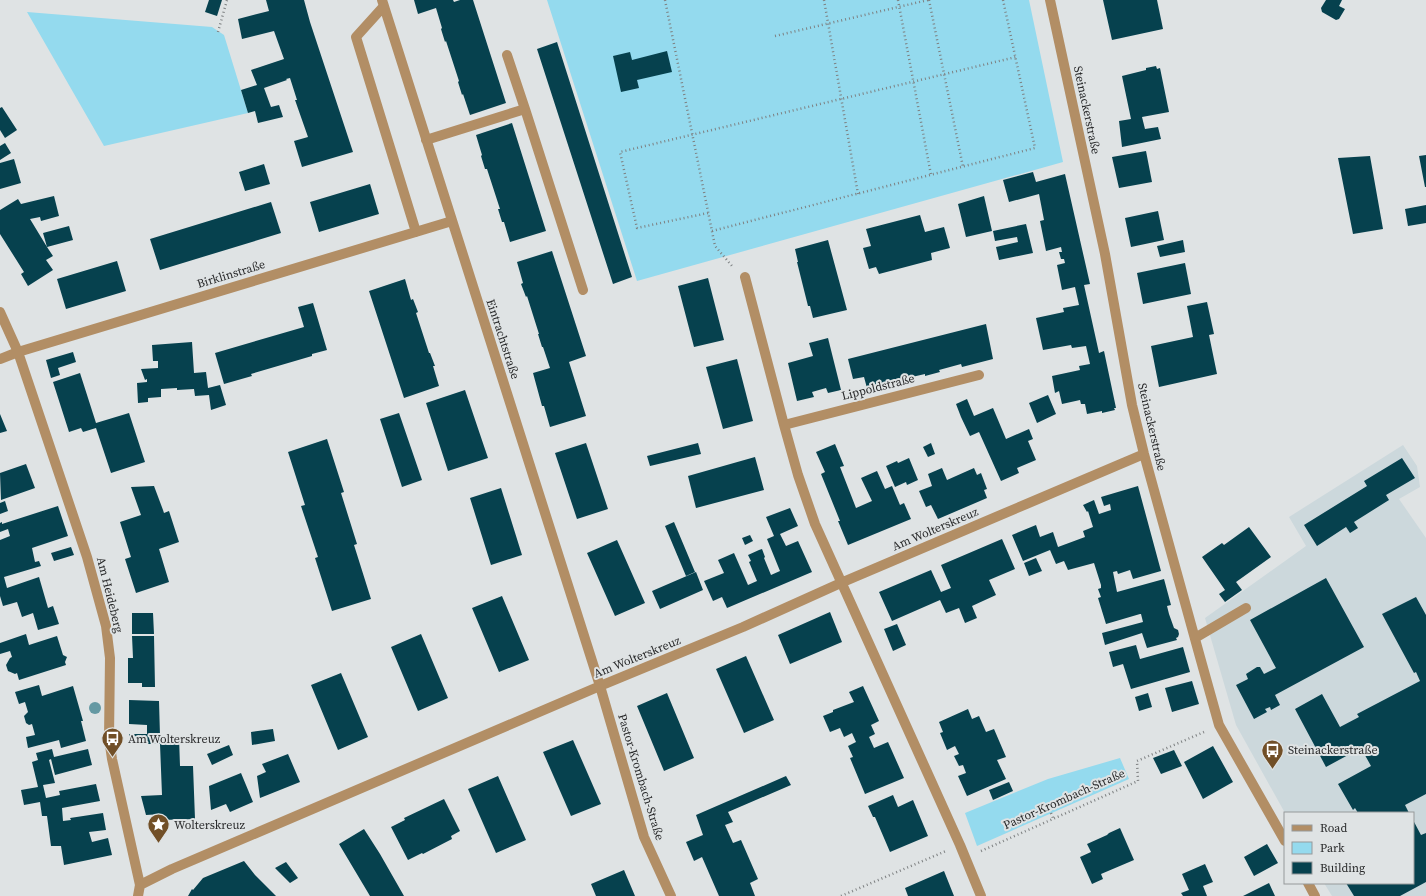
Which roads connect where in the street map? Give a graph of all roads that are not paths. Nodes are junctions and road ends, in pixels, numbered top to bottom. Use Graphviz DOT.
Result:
graph roads {
  1 [pos="1050,0"];
  2 [pos="383,3"];
  3 [pos="507,55"];
  4 [pos="525,109"];
  5 [pos="426,140"];
  6 [pos="452,221"];
  7 [pos="416,232"];
  8 [pos="745,277"];
  9 [pos="584,290"];
  10 [pos="0,312"];
  11 [pos="18,352"];
  12 [pos="0,359"];
  13 [pos="979,375"];
  14 [pos="784,425"];
  15 [pos="1144,454"];
  16 [pos="843,582"];
  17 [pos="1246,608"];
  18 [pos="1195,638"];
  19 [pos="600,686"];
  20 [pos="1284,839"];
  21 [pos="1309,884"];
  22 [pos="140,885"];
  23 [pos="138,896"];
  24 [pos="672,896"];
  25 [pos="981,896"];
  26 [pos="1315,896"];
  1 -- 15 [label="street, Steinackerstraße"];
  2 -- 5 [label="street, Eintrachtstraße"];
  2 -- 7 [label="street"];
  3 -- 4 [label="street"];
  4 -- 5 [label="street"];
  4 -- 9 [label="street"];
  5 -- 6 [label="street, Eintrachtstraße"];
  6 -- 7 [label="street, Birklinstraße"];
  6 -- 19 [label="street, Eintrachtstraße"];
  7 -- 11 [label="street, Birklinstraße"];
  8 -- 14 [label="street"];
  10 -- 11 [label="street, Am Heideberg"];
  11 -- 12 [label="street, Birklinstraße"];
  11 -- 22 [label="street, Am Heideberg"];
  13 -- 14 [label="street, Lippoldstraße"];
  14 -- 16 [label="street"];
  15 -- 16 [label="street, Am Wolterskreuz"];
  15 -- 18 [label="street, Steinackerstraße"];
  16 -- 19 [label="street, Am Wolterskreuz"];
  16 -- 25 [label="street"];
  17 -- 18 [label="street"];
  18 -- 20 [label="street, Steinackerstraße"];
  19 -- 22 [label="street, Am Wolterskreuz"];
  19 -- 24 [label="street, Pastor-Krombach-Straße"];
  21 -- 26 [label="street"];
  22 -- 23 [label="street, Am Heideberg"];
}
